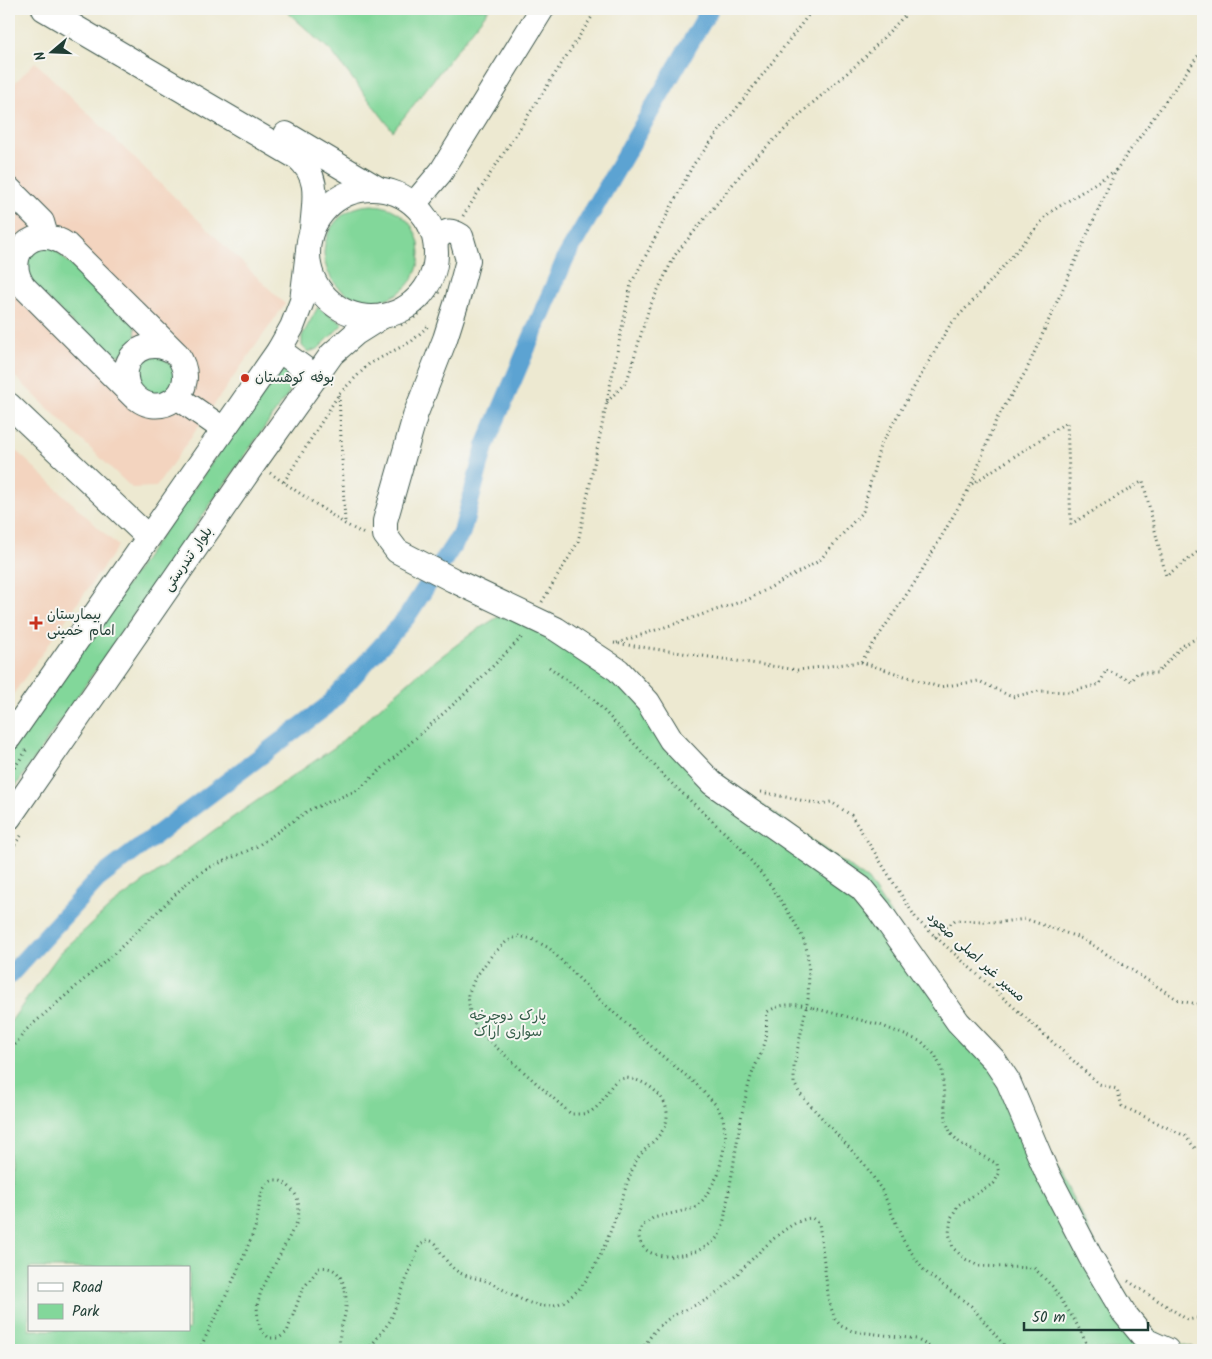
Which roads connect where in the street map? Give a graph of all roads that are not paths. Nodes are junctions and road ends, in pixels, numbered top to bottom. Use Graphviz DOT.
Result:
graph roads {
  1 [pos="44,9"];
  2 [pos="71,9"];
  3 [pos="542,9"];
  4 [pos="301,151"];
  5 [pos="377,188"];
  6 [pos="9,189"];
  7 [pos="414,204"];
  8 [pos="444,235"];
  9 [pos="46,236"];
  10 [pos="310,241"];
  11 [pos="12,266"];
  12 [pos="390,322"];
  13 [pos="279,350"];
  14 [pos="177,354"];
  15 [pos="316,377"];
  16 [pos="134,397"];
  17 [pos="177,397"];
  18 [pos="9,405"];
  19 [pos="223,429"];
  20 [pos="148,537"];
  21 [pos="9,738"];
  22 [pos="9,818"];
  23 [pos="1167,1350"];
  1 -- 4 [label="street"];
  2 -- 4 [label="street"];
  3 -- 7 [label="street"];
  4 -- 5 [label="street"];
  4 -- 10 [label="street"];
  5 -- 7 [label="street"];
  5 -- 10 [label="street"];
  6 -- 9 [label="street"];
  7 -- 8 [label="street"];
  8 -- 12 [label="street"];
  8 -- 23 [label="street"];
  9 -- 11 [label="street"];
  9 -- 14 [label="street"];
  10 -- 12 [label="street"];
  10 -- 13 [label="street"];
  11 -- 16 [label="street"];
  12 -- 15 [label="street, بلوار تندرستی"];
  13 -- 15 [label="street"];
  13 -- 19 [label="street"];
  14 -- 16 [label="street"];
  14 -- 17 [label="street"];
  15 -- 22 [label="street, بلوار تندرستی"];
  16 -- 17 [label="street"];
  17 -- 19 [label="street"];
  18 -- 20 [label="street"];
  19 -- 20 [label="street"];
  20 -- 21 [label="street"];
}
